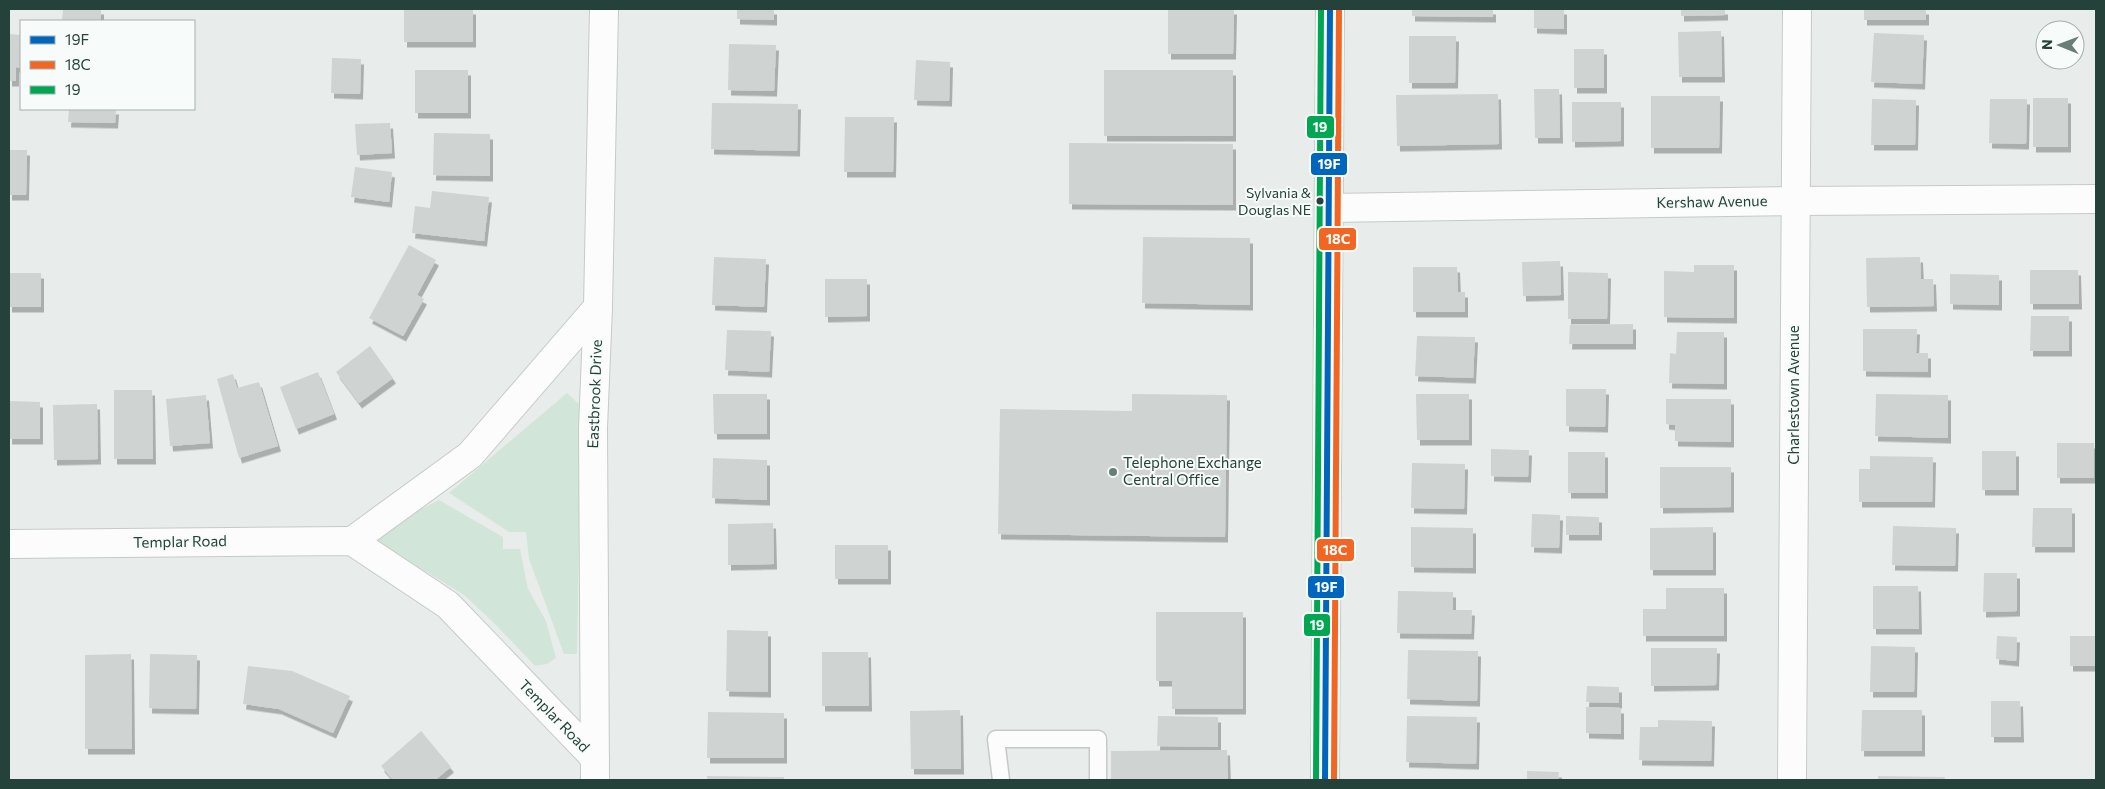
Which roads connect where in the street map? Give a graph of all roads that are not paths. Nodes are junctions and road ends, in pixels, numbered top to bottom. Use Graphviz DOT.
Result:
graph roads {
  1 [pos="604,9"];
  2 [pos="1330,9"];
  3 [pos="1797,9"];
  4 [pos="2096,199"];
  5 [pos="1796,201"];
  6 [pos="1329,208"];
  7 [pos="598,307"];
  8 [pos="352,540"];
  9 [pos="9,544"];
  10 [pos="595,769"];
  11 [pos="1001,780"];
  12 [pos="1098,780"];
  13 [pos="1325,780"];
  14 [pos="1792,780"];
  1 -- 7 [label="street, Eastbrook Drive"];
  2 -- 6 [label="street"];
  3 -- 5 [label="street, Charlestown Avenue"];
  4 -- 5 [label="street, Kershaw Avenue"];
  5 -- 6 [label="street, Kershaw Avenue"];
  5 -- 14 [label="street, Charlestown Avenue"];
  6 -- 13 [label="street"];
  7 -- 8 [label="street"];
  7 -- 10 [label="street, Eastbrook Drive"];
  8 -- 9 [label="street, Templar Road"];
  8 -- 10 [label="street, Templar Road"];
  11 -- 12 [label="lane"];
}
